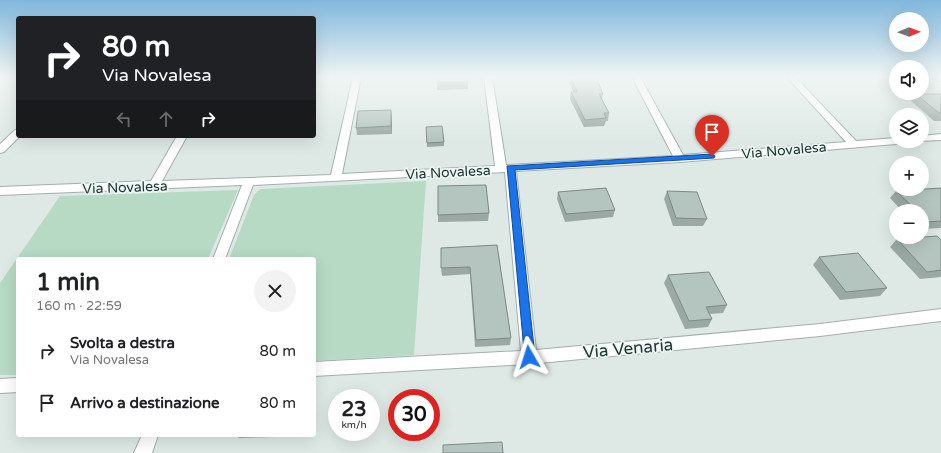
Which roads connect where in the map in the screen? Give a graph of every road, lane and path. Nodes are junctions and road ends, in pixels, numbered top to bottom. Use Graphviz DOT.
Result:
graph roads {
  1 [pos="353,98"];
  2 [pos="492,98"];
  3 [pos="647,98"];
  4 [pos="811,98"];
  5 [pos="16,134"];
  6 [pos="941,137"];
  7 [pos="181,138"];
  8 [pos="929,138"];
  9 [pos="889,141"];
  10 [pos="853,144"];
  11 [pos="0,150"];
  12 [pos="680,159"];
  13 [pos="505,169"];
  14 [pos="336,178"];
  15 [pos="249,182"];
  16 [pos="154,186"];
  17 [pos="0,191"];
  18 [pos="219,257"];
  19 [pos="941,315"];
  20 [pos="529,357"];
  21 [pos="316,369"];
  22 [pos="16,385"];
  23 [pos="0,386"];
  24 [pos="149,437"];
  25 [pos="143,453"];
  1 -- 14 [label="street"];
  2 -- 13 [label="street"];
  3 -- 12 [label="street"];
  4 -- 10 [label="street"];
  5 -- 11 [label="street"];
  6 -- 8 [label="street"];
  7 -- 16 [label="street"];
  9 -- 10 [label="street, Via Novalesa"];
  10 -- 12 [label="street, Via Novalesa"];
  12 -- 13 [label="street, Via Novalesa"];
  13 -- 14 [label="street, Via Novalesa"];
  13 -- 20 [label="street"];
  14 -- 15 [label="street, Via Novalesa"];
  15 -- 16 [label="street, Via Novalesa"];
  15 -- 18 [label="street"];
  16 -- 17 [label="street, Via Novalesa"];
  19 -- 20 [label="street, Via Venaria"];
  20 -- 21 [label="street, Via Venaria"];
  22 -- 23 [label="street"];
  24 -- 25 [label="street"];
}
